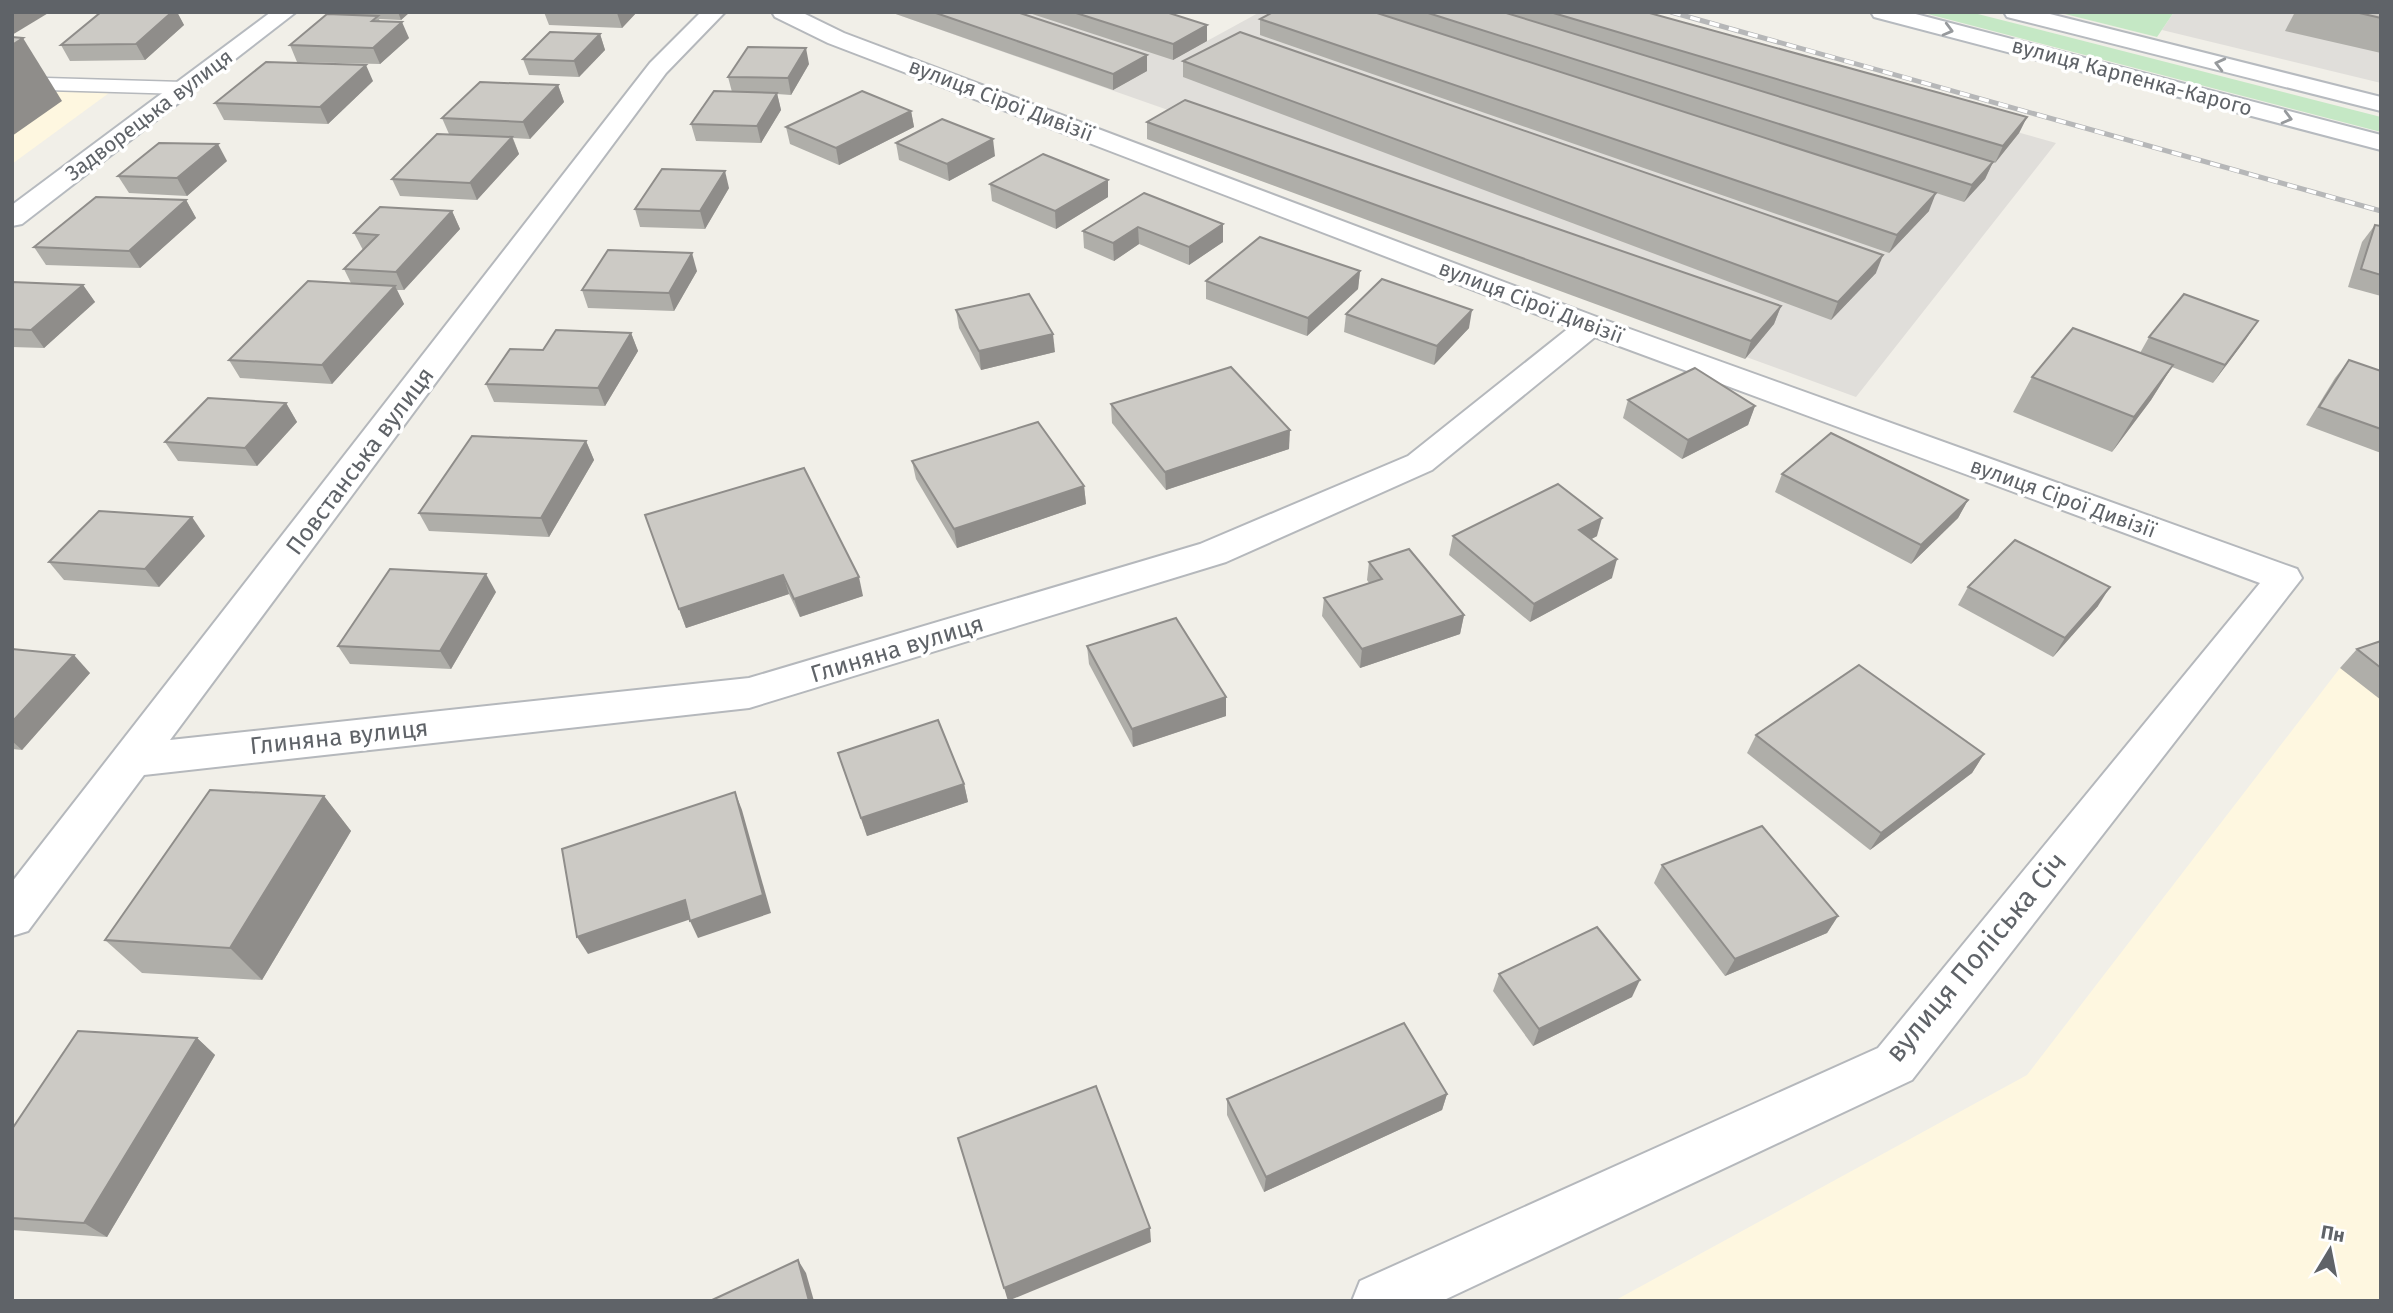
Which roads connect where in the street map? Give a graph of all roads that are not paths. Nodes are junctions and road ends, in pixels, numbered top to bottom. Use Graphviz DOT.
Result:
graph roads {
  1 [pos="285,12"];
  2 [pos="714,12"];
  3 [pos="783,12"];
  4 [pos="1882,12"];
  5 [pos="2015,12"];
  6 [pos="12,83"];
  7 [pos="183,88"];
  8 [pos="2381,104"];
  9 [pos="2381,143"];
  10 [pos="12,218"];
  11 [pos="1591,325"];
  12 [pos="2284,578"];
  13 [pos="132,760"];
  14 [pos="12,917"];
  15 [pos="1380,1301"];
  1 -- 7 [label="street, Задворецька вулиця"];
  2 -- 13 [label="street, Повстанська вулиця"];
  3 -- 11 [label="street, вулиця Сірої Дивізії"];
  4 -- 9 [label="street, вулиця Карпенка-Карого, one-way"];
  8 -- 5 [label="street, вулиця Карпенка-Карого, one-way"];
  6 -- 7 [label="lane"];
  7 -- 10 [label="street, Задворецька вулиця"];
  11 -- 12 [label="street, вулиця Сірої Дивізії"];
  11 -- 13 [label="street, Глиняна вулиця"];
  12 -- 15 [label="street, вулиця Поліська Січ"];
  13 -- 14 [label="street, Повстанська вулиця"];
}
